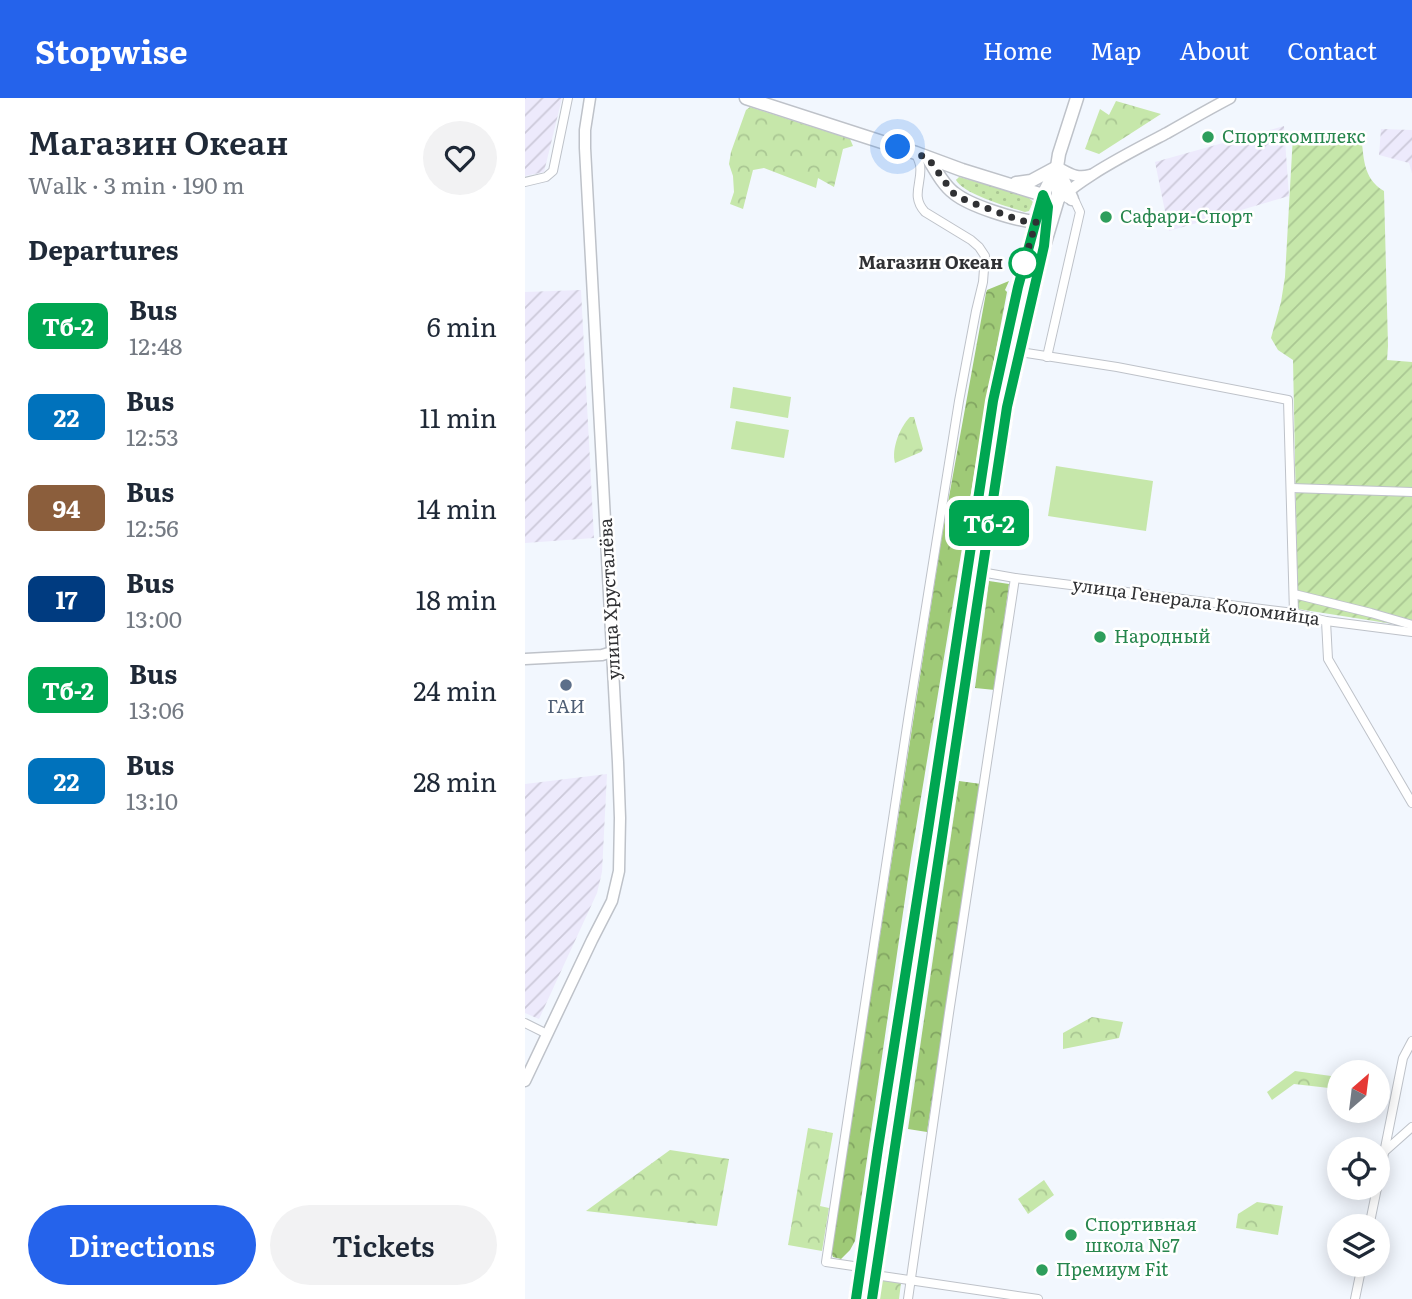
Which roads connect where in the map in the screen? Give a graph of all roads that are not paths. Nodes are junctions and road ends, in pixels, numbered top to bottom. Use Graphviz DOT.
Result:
graph roads {
  1 [pos="568,98"];
  2 [pos="590,98"];
  3 [pos="746,98"];
  4 [pos="1077,98"];
  5 [pos="1230,98"];
  6 [pos="922,155"];
  7 [pos="1057,167"];
  8 [pos="1103,169"];
  9 [pos="962,170"];
  10 [pos="525,182"];
  11 [pos="1005,184"];
  12 [pos="1072,192"];
  13 [pos="953,193"];
  14 [pos="1050,200"];
  15 [pos="1036,222"];
  16 [pos="1020,352"];
  17 [pos="1047,357"];
  18 [pos="1291,488"];
  19 [pos="1412,492"];
  20 [pos="981,572"];
  21 [pos="1015,578"];
  22 [pos="1294,594"];
  23 [pos="1294,613"];
  24 [pos="1326,621"];
  25 [pos="1412,625"];
  26 [pos="1412,632"];
  27 [pos="612,652"];
  28 [pos="525,659"];
  29 [pos="1412,803"];
  30 [pos="525,1023"];
  31 [pos="547,1034"];
  32 [pos="1412,1041"];
  33 [pos="525,1081"];
  34 [pos="1412,1127"];
  35 [pos="1388,1137"];
  36 [pos="1390,1147"];
  37 [pos="860,1267"];
  38 [pos="875,1275"];
  39 [pos="1360,1277"];
  40 [pos="912,1280"];
  41 [pos="856,1299"];
  42 [pos="871,1299"];
  43 [pos="908,1299"];
  44 [pos="1038,1299"];
  45 [pos="1355,1299"];
  1 -- 10 [label="street"];
  2 -- 27 [label="main road, улица Хрусталёва"];
  3 -- 6 [label="main road"];
  4 -- 7 [label="main road"];
  5 -- 8 [label="main road"];
  6 -- 9 [label="main road"];
  6 -- 13 [label="main road"];
  6 -- 37 [label="street"];
  7 -- 8 [label="main road"];
  7 -- 11 [label="main road"];
  7 -- 12 [label="main road"];
  7 -- 14 [label="main road"];
  8 -- 12 [label="main road"];
  9 -- 11 [label="main road"];
  9 -- 13 [label="main road"];
  11 -- 14 [label="main road"];
  12 -- 14 [label="main road"];
  12 -- 17 [label="street"];
  13 -- 15 [label="main road"];
  14 -- 15 [label="main road"];
  14 -- 16 [label="main road"];
  15 -- 37 [label="main road"];
  16 -- 17 [label="street"];
  16 -- 20 [label="main road"];
  17 -- 18 [label="street"];
  18 -- 19 [label="street"];
  18 -- 22 [label="street"];
  20 -- 21 [label="street, улица Генерала Коломийца"];
  20 -- 38 [label="main road"];
  21 -- 23 [label="street, улица Генерала Коломийца"];
  21 -- 40 [label="street"];
  22 -- 23 [label="street"];
  22 -- 25 [label="street"];
  23 -- 24 [label="street, улица Генерала Коломийца"];
  24 -- 26 [label="street, улица Генерала Коломийца"];
  24 -- 29 [label="street"];
  27 -- 28 [label="main road"];
  27 -- 31 [label="main road, улица Хрусталёва"];
  30 -- 31 [label="street"];
  31 -- 33 [label="main road, улица Хрусталёва"];
  32 -- 35 [label="street"];
  34 -- 36 [label="street"];
  37 -- 41 [label="main road"];
  38 -- 40 [label="street"];
  38 -- 42 [label="main road"];
  39 -- 45 [label="street"];
  40 -- 43 [label="street"];
  40 -- 44 [label="street"];
}
